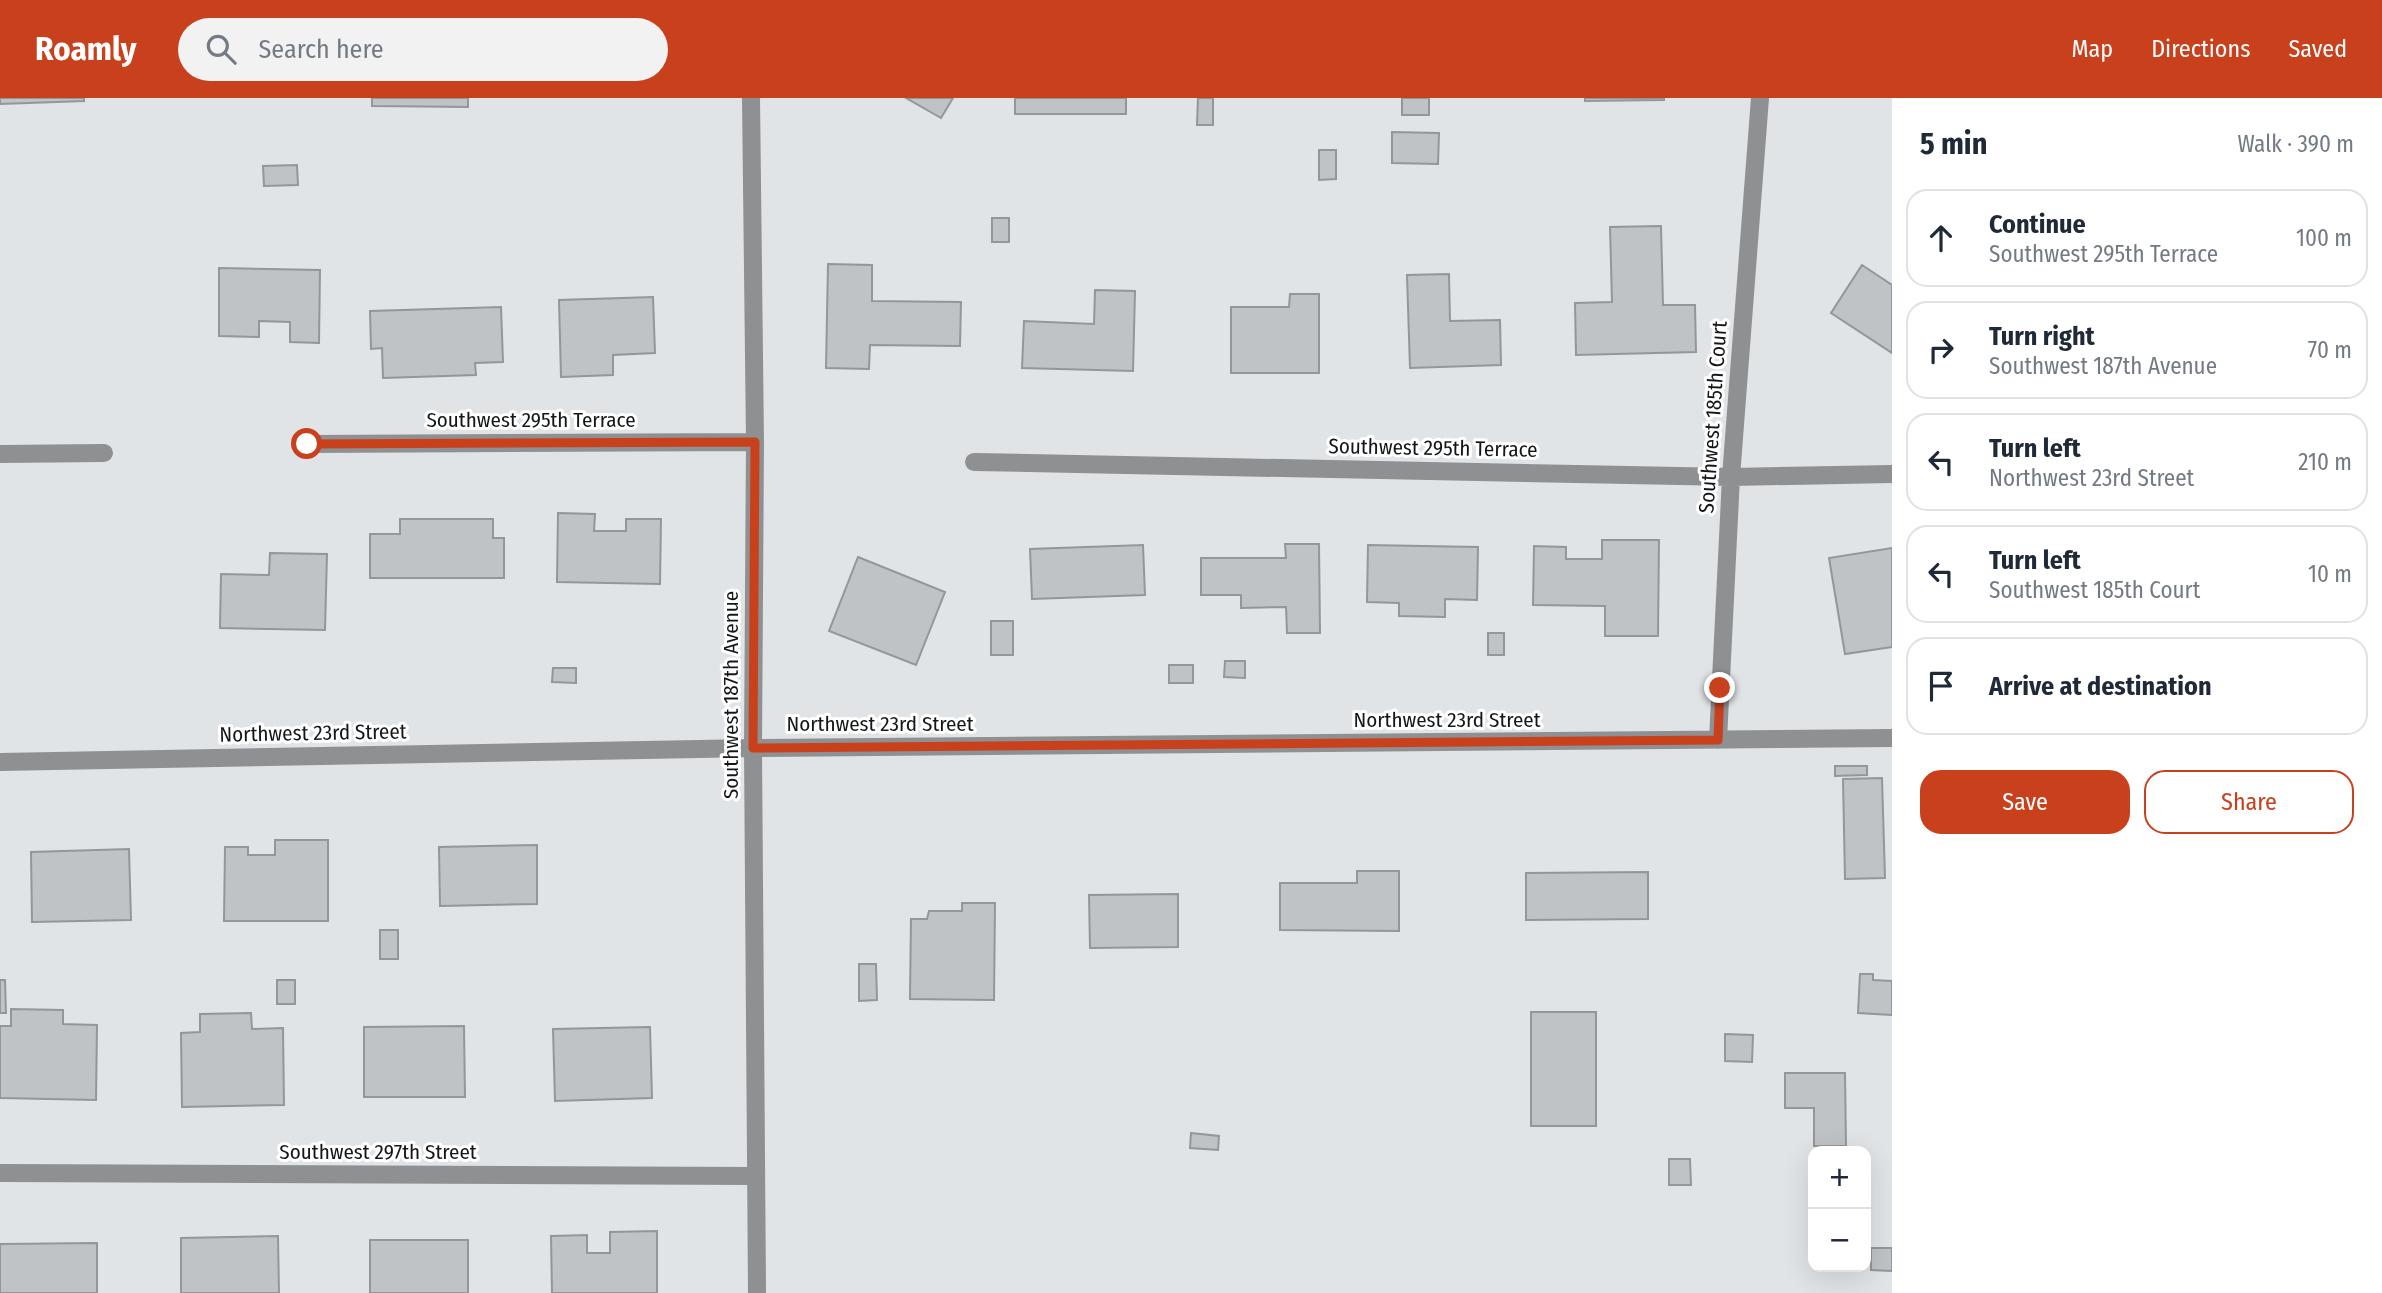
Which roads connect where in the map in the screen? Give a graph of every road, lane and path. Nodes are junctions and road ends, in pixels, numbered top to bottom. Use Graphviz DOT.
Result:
graph roads {
  1 [pos="751,98"];
  2 [pos="1760,98"];
  3 [pos="755,442"];
  4 [pos="307,444"];
  5 [pos="104,453"];
  6 [pos="0,454"];
  7 [pos="974,462"];
  8 [pos="1892,474"];
  9 [pos="1731,477"];
  10 [pos="1892,738"];
  11 [pos="1718,740"];
  12 [pos="753,748"];
  13 [pos="0,762"];
  14 [pos="0,1173"];
  15 [pos="756,1176"];
  16 [pos="757,1293"];
  1 -- 3 [label="street, Southwest 187th Avenue"];
  2 -- 9 [label="street, Southwest 185th Court"];
  3 -- 4 [label="street, Southwest 295th Terrace"];
  3 -- 12 [label="street, Southwest 187th Avenue"];
  5 -- 6 [label="street"];
  7 -- 9 [label="street, Southwest 295th Terrace"];
  8 -- 9 [label="street, Southwest 295th Terrace"];
  9 -- 11 [label="street, Southwest 185th Court"];
  10 -- 11 [label="street, Northwest 23rd Street"];
  11 -- 12 [label="street, Northwest 23rd Street"];
  12 -- 13 [label="street, Northwest 23rd Street"];
  12 -- 15 [label="street, Southwest 187th Avenue"];
  14 -- 15 [label="street, Southwest 297th Street"];
  15 -- 16 [label="street, Southwest 187th Avenue"];
}
